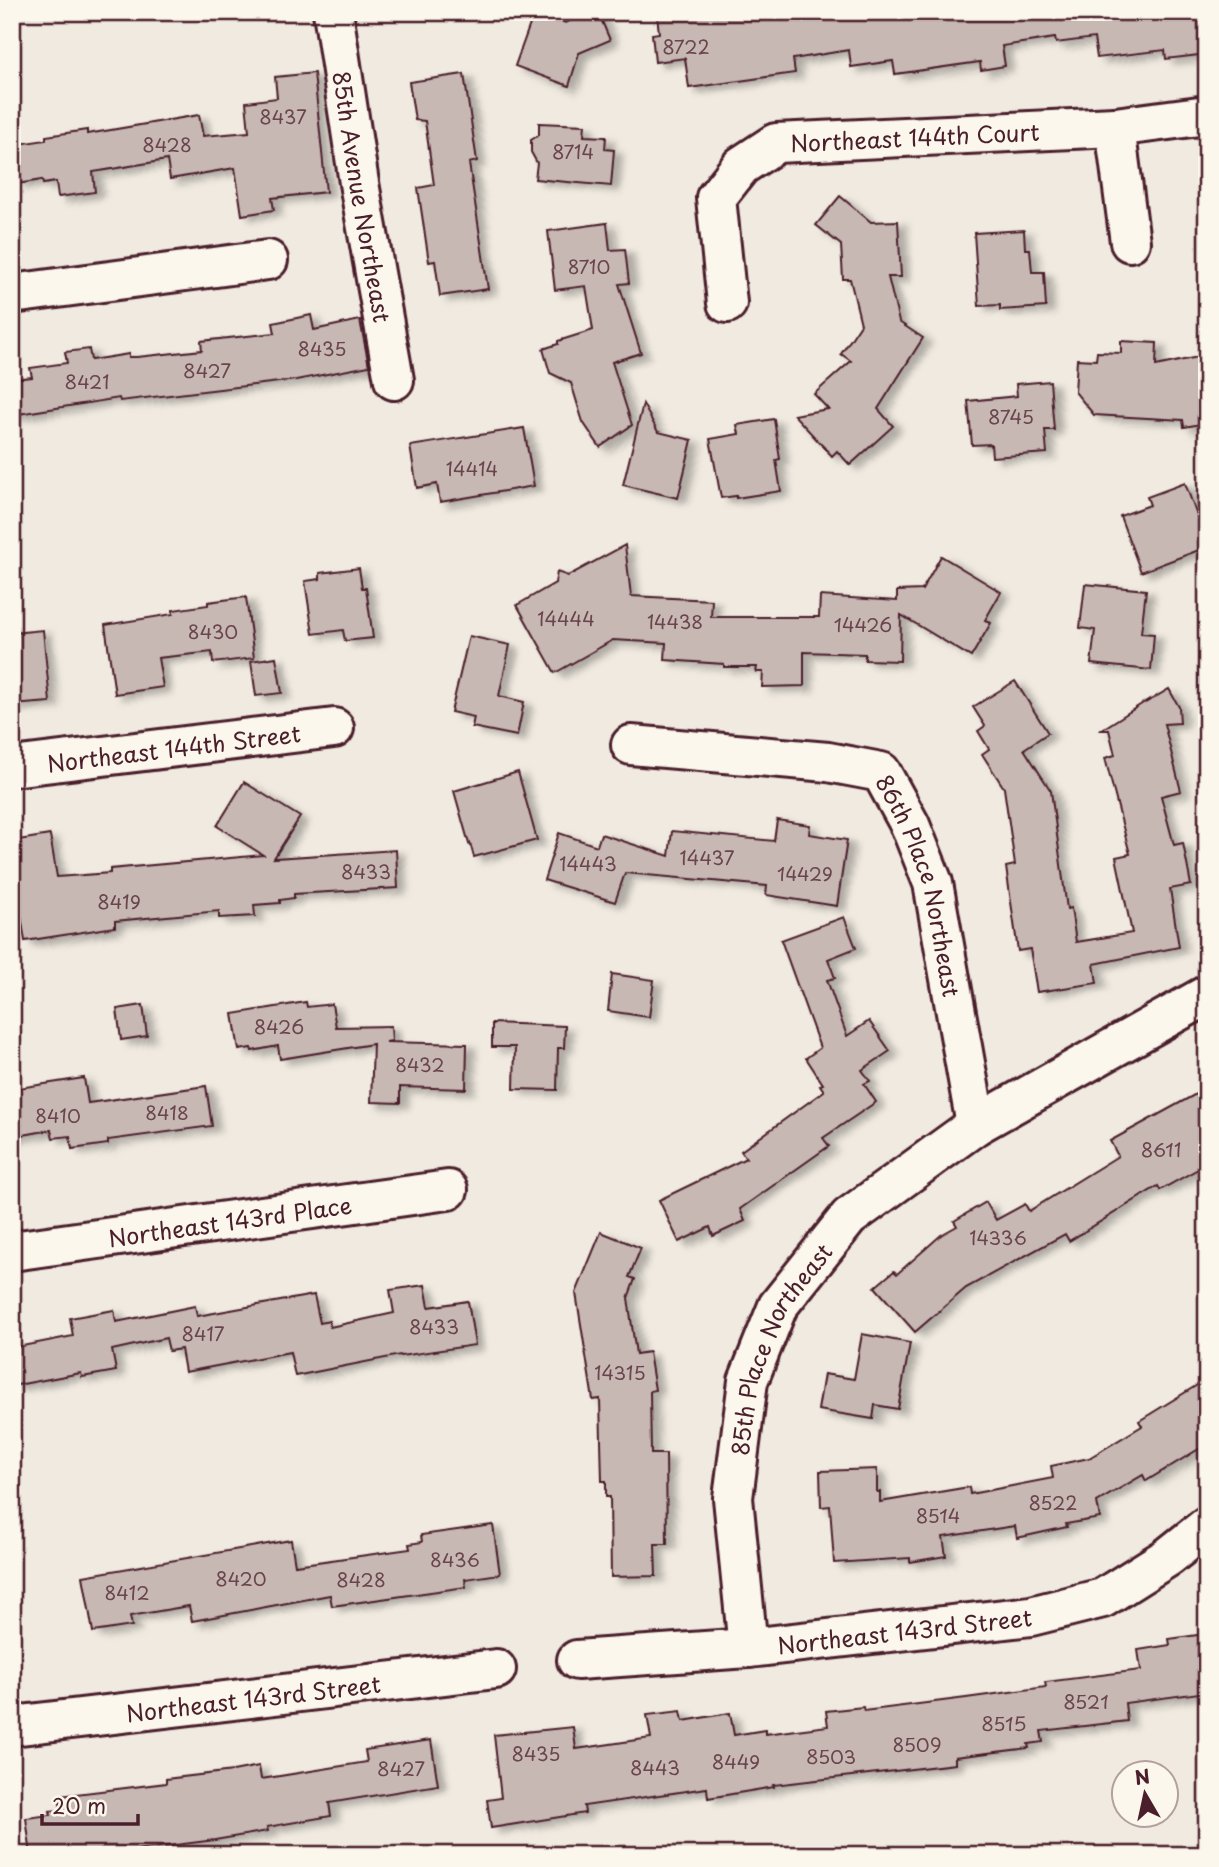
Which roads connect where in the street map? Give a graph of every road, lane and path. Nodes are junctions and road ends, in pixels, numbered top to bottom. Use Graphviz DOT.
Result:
graph roads {
  1 [pos="333,12"];
  2 [pos="1207,115"];
  3 [pos="1115,127"];
  4 [pos="1130,242"];
  5 [pos="268,260"];
  6 [pos="12,294"];
  7 [pos="727,303"];
  8 [pos="394,380"];
  9 [pos="334,728"];
  10 [pos="631,745"];
  11 [pos="12,767"];
  12 [pos="1207,995"];
  13 [pos="976,1125"];
  14 [pos="448,1190"];
  15 [pos="12,1251"];
  16 [pos="1207,1526"];
  17 [pos="748,1648"];
  18 [pos="577,1660"];
  19 [pos="496,1669"];
  20 [pos="12,1726"];
  1 -- 8 [label="street, 85th Avenue Northeast"];
  2 -- 3 [label="street, Northeast 144th Court"];
  3 -- 4 [label="street"];
  3 -- 7 [label="street, Northeast 144th Court"];
  5 -- 6 [label="street"];
  9 -- 11 [label="street, Northeast 144th Street"];
  10 -- 13 [label="street, 86th Place Northeast"];
  12 -- 13 [label="street"];
  13 -- 17 [label="street, 85th Place Northeast"];
  14 -- 15 [label="street, Northeast 143rd Place"];
  16 -- 17 [label="street, Northeast 143rd Street"];
  17 -- 18 [label="street, Northeast 143rd Street"];
  19 -- 20 [label="street, Northeast 143rd Street"];
}
